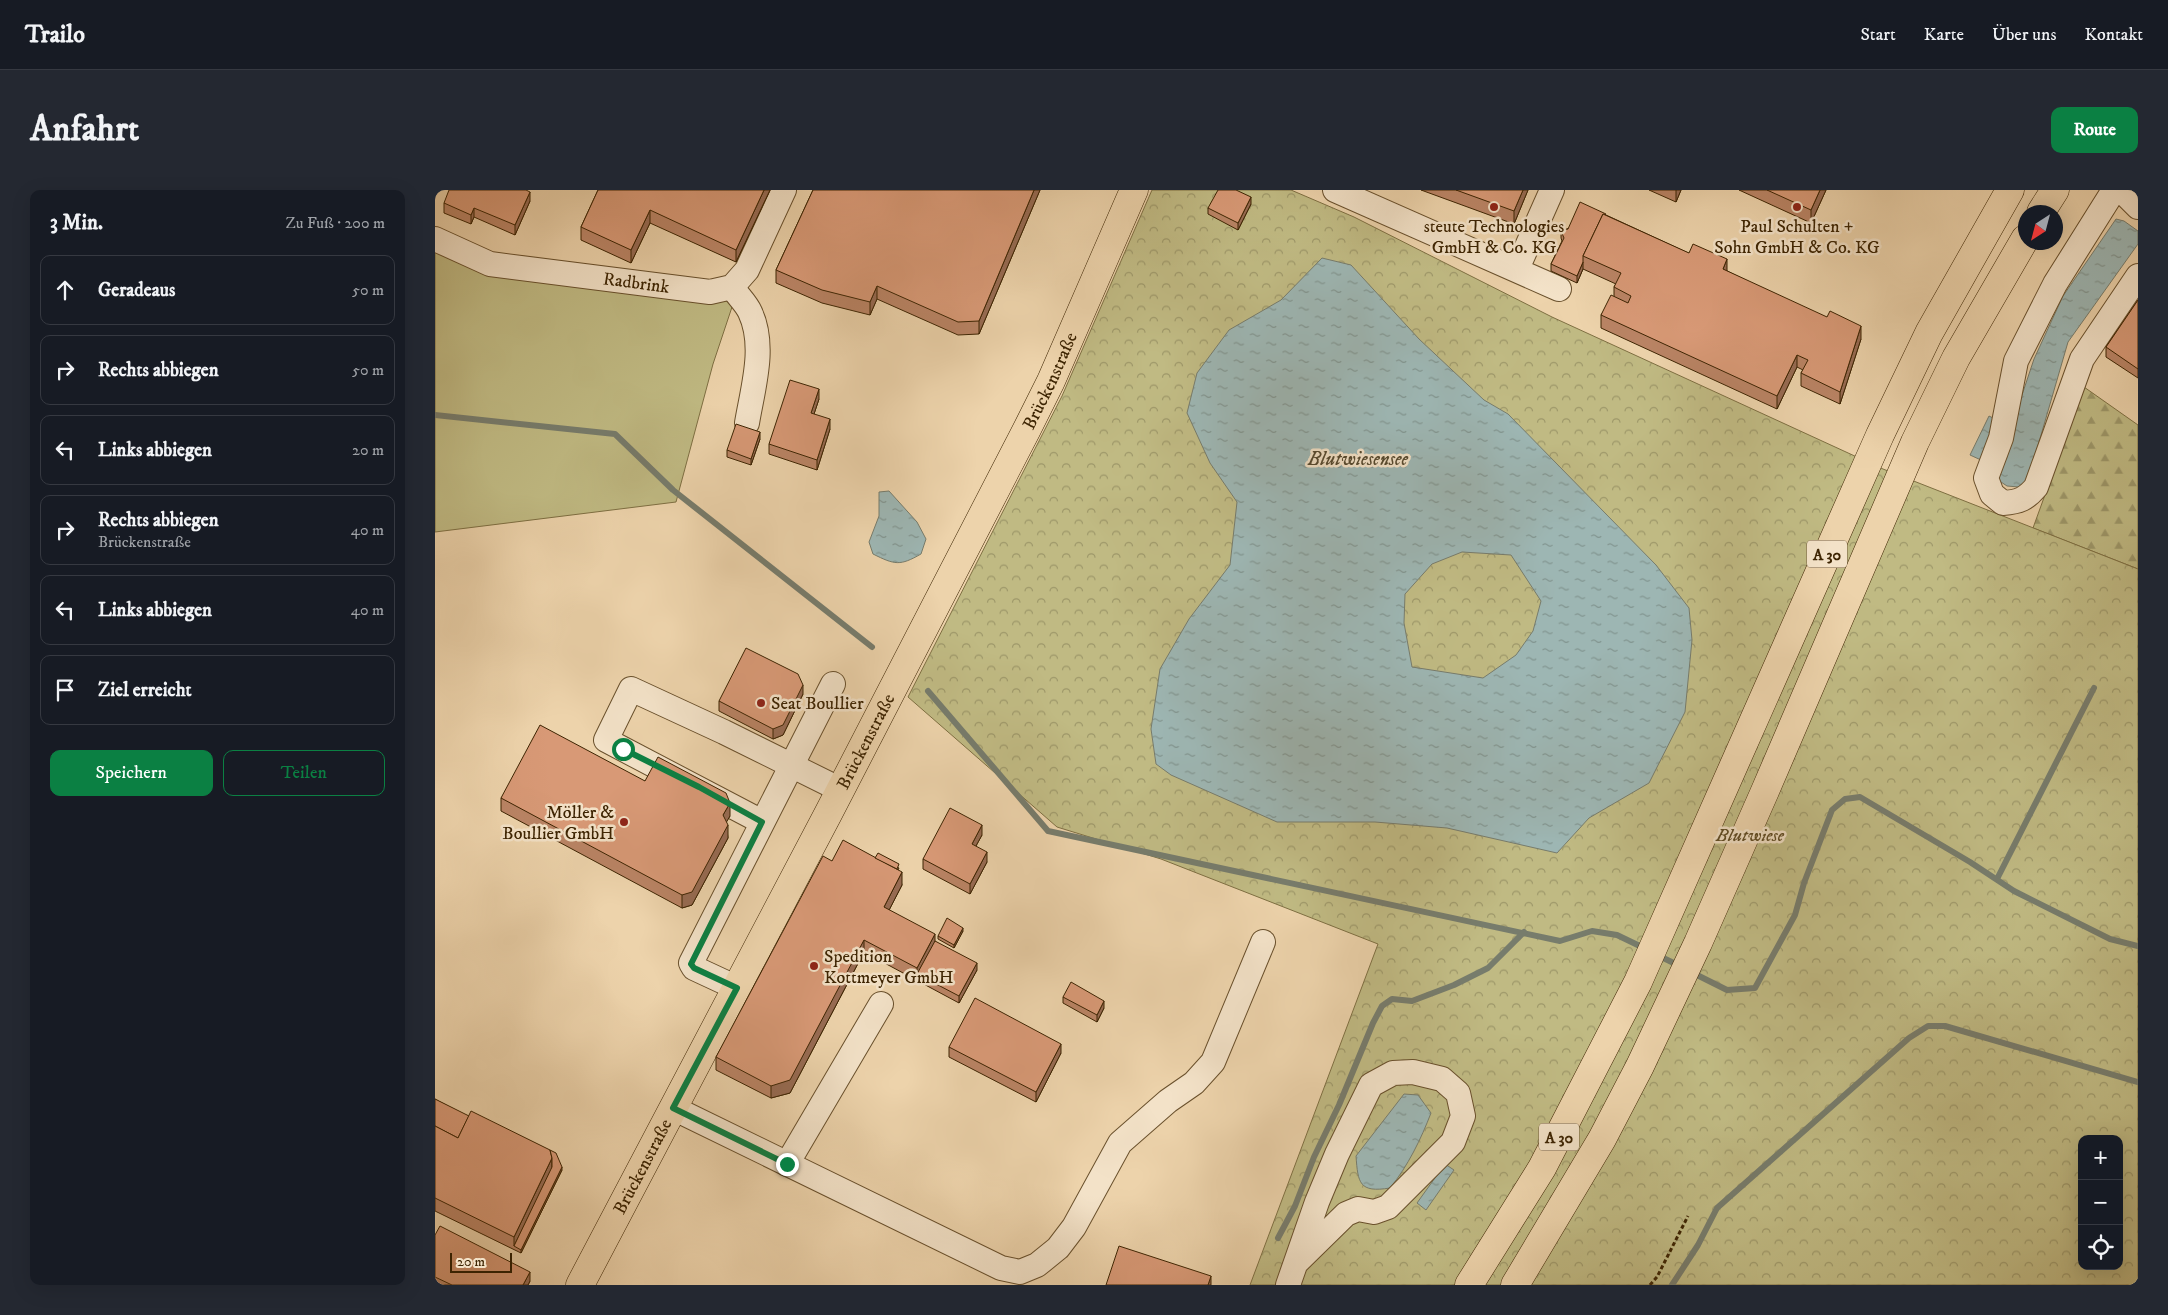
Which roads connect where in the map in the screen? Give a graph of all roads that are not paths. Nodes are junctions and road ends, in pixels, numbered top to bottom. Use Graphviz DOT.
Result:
graph roads {
  1 [pos="784,190"];
  2 [pos="1134,190"];
  3 [pos="1335,190"];
  4 [pos="1552,190"];
  5 [pos="2010,190"];
  6 [pos="2055,190"];
  7 [pos="2114,190"];
  8 [pos="2121,190"];
  9 [pos="2045,205"];
  10 [pos="2138,207"];
  11 [pos="435,239"];
  12 [pos="2019,250"];
  13 [pos="1517,269"];
  14 [pos="2138,276"];
  15 [pos="731,287"];
  16 [pos="1559,289"];
  17 [pos="747,422"];
  18 [pos="833,684"];
  19 [pos="791,766"];
  20 [pos="841,790"];
  21 [pos="762,822"];
  22 [pos="1263,942"];
  23 [pos="737,988"];
  24 [pos="881,1004"];
  25 [pos="673,1108"];
  26 [pos="787,1164"];
  27 [pos="1296,1263"];
  28 [pos="1020,1278"];
  29 [pos="580,1285"];
  30 [pos="1288,1285"];
  31 [pos="1469,1285"];
  32 [pos="1515,1285"];
  1 -- 15 [label="street"];
  2 -- 20 [label="main road, Brückenstraße"];
  3 -- 13 [label="street"];
  4 -- 13 [label="street"];
  5 -- 31 [label="main road, A 30"];
  6 -- 9 [label="main road"];
  7 -- 14 [label="street"];
  8 -- 10 [label="street"];
  11 -- 15 [label="street, Radbrink"];
  12 -- 32 [label="main road, A 30"];
  13 -- 16 [label="street"];
  15 -- 17 [label="street"];
  18 -- 19 [label="street"];
  19 -- 20 [label="street"];
  19 -- 21 [label="street"];
  19 -- 21 [label="street"];
  20 -- 23 [label="main road, Brückenstraße"];
  21 -- 23 [label="street"];
  22 -- 28 [label="street"];
  23 -- 25 [label="main road, Brückenstraße"];
  24 -- 26 [label="street"];
  25 -- 26 [label="street"];
  25 -- 29 [label="main road, Brückenstraße"];
  26 -- 28 [label="street"];
  27 -- 27 [label="street"];
  27 -- 30 [label="street"];
}
